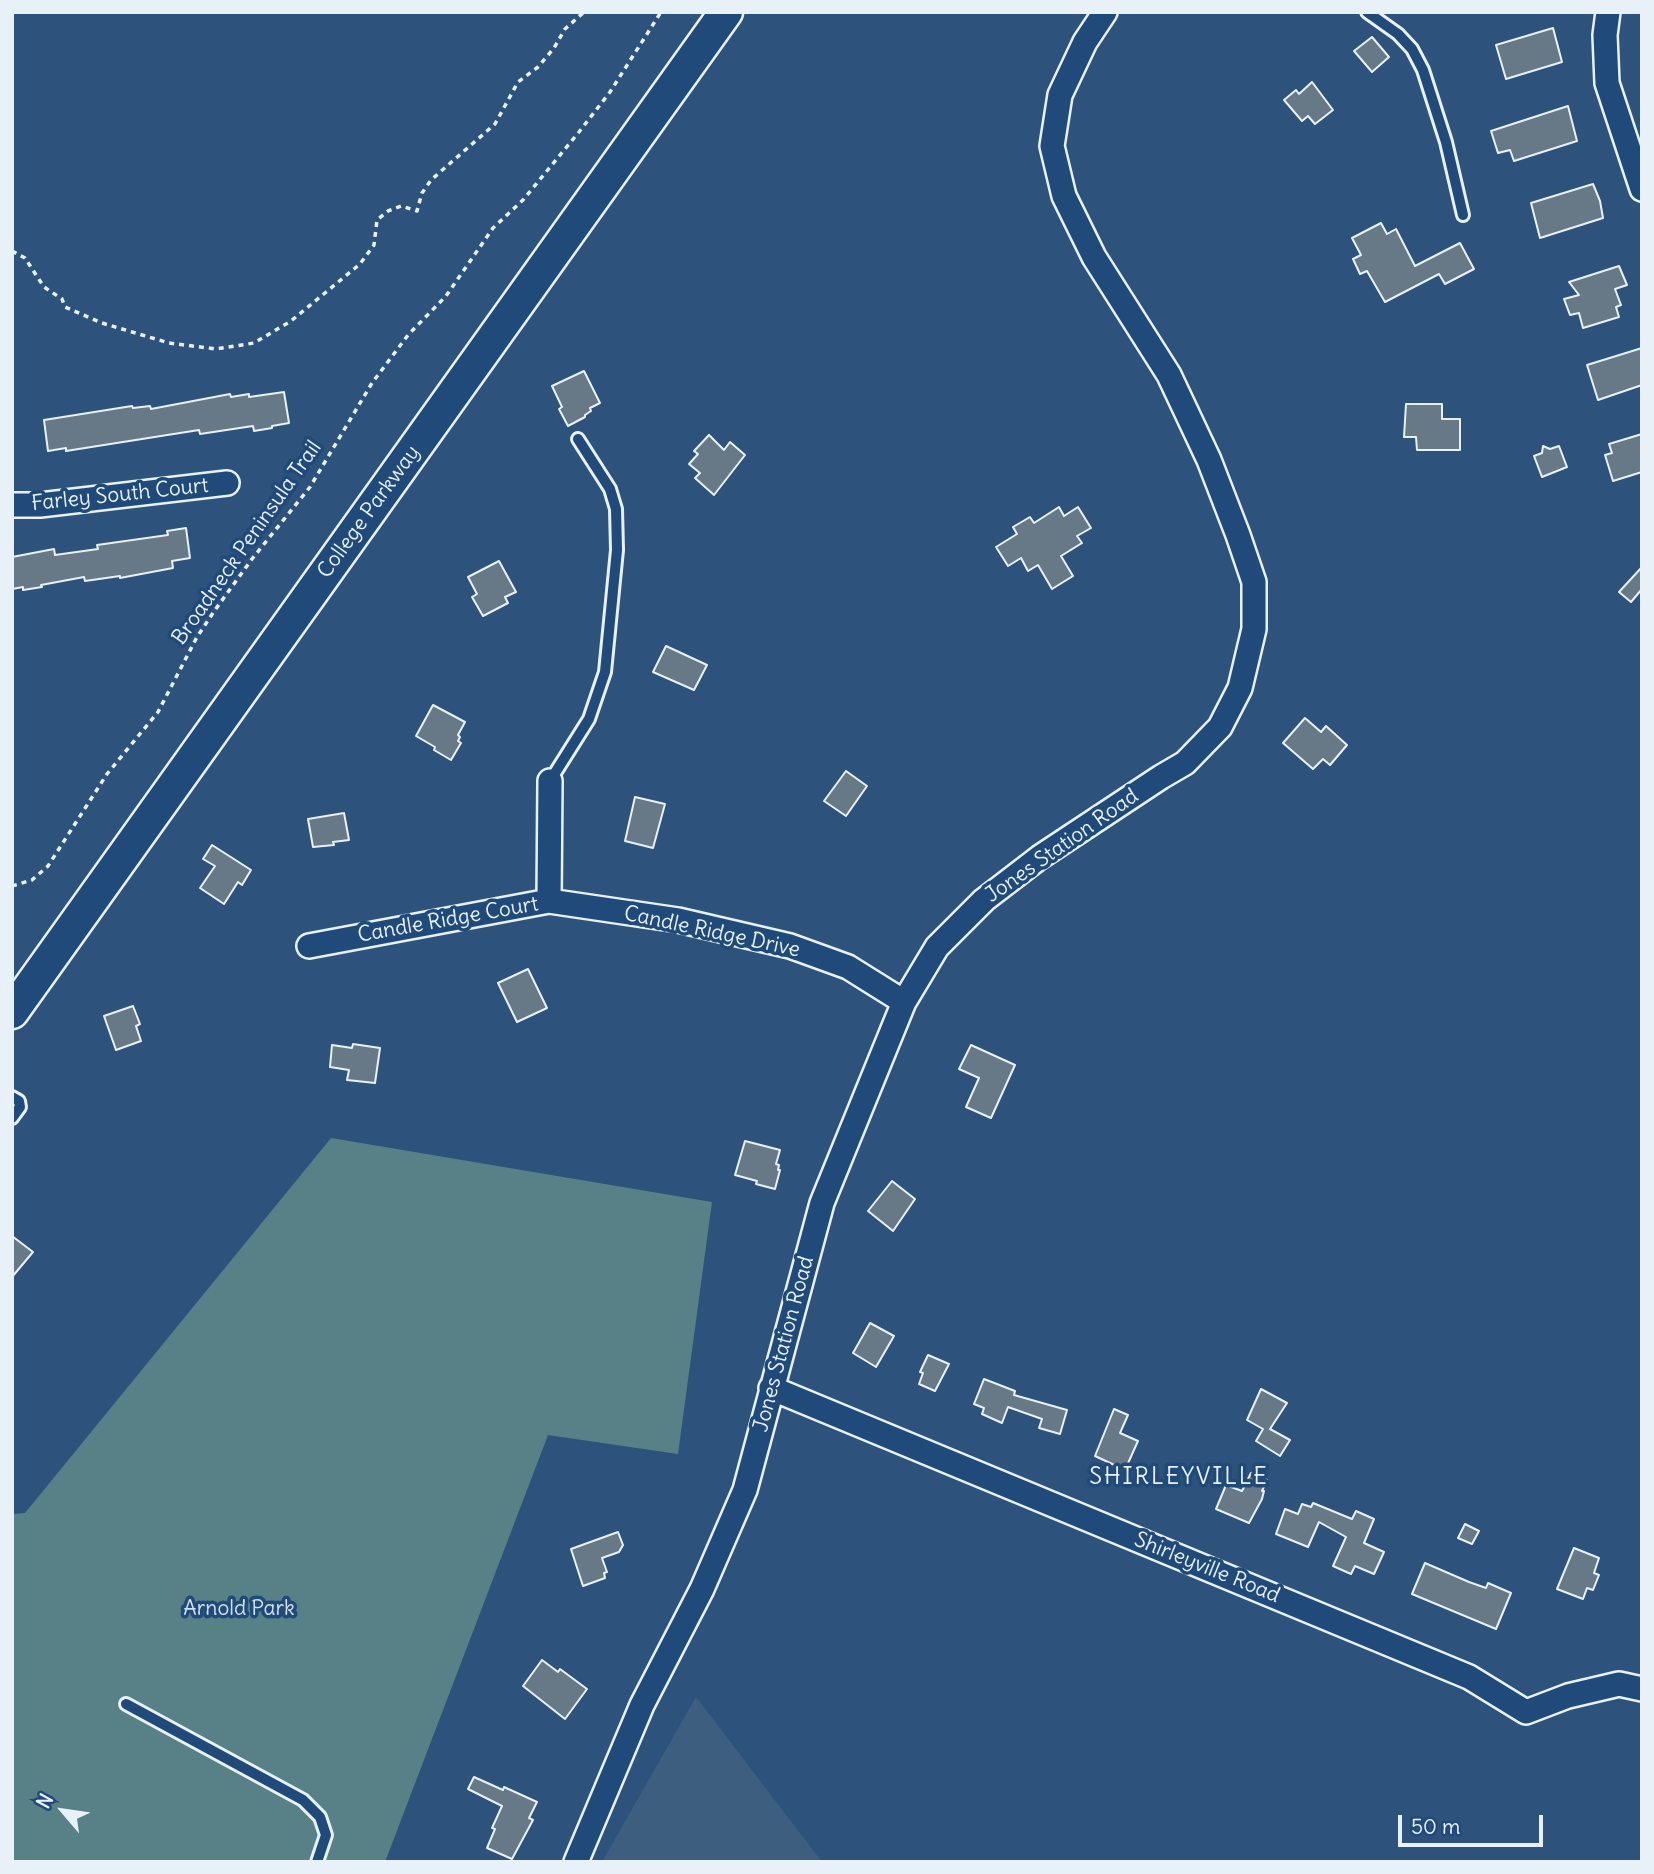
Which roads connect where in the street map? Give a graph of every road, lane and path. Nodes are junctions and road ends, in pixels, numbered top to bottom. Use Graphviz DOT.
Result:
graph roads {
  1 [pos="584,12"];
  2 [pos="661,12"];
  3 [pos="726,12"];
  4 [pos="1105,12"];
  5 [pos="1367,12"];
  6 [pos="1608,12"];
  7 [pos="1642,189"];
  8 [pos="1463,215"];
  9 [pos="12,251"];
  10 [pos="578,439"];
  11 [pos="227,484"];
  12 [pos="12,505"];
  13 [pos="550,780"];
  14 [pos="12,886"];
  15 [pos="549,901"];
  16 [pos="309,946"];
  17 [pos="904,1002"];
  18 [pos="12,1012"];
  19 [pos="12,1097"];
  20 [pos="12,1118"];
  21 [pos="771,1388"];
  22 [pos="1642,1689"];
  23 [pos="126,1704"];
  24 [pos="317,1862"];
  25 [pos="576,1862"];
  1 -- 9 [label="path"];
  2 -- 14 [label="path, Broadneck Peninsula Trail"];
  3 -- 18 [label="main road, College Parkway"];
  4 -- 17 [label="street, Jones Station Road"];
  5 -- 8 [label="lane"];
  6 -- 7 [label="street"];
  10 -- 13 [label="lane"];
  11 -- 12 [label="street, Farley South Court"];
  13 -- 15 [label="street, Candle Ridge Court"];
  15 -- 16 [label="street, Candle Ridge Court"];
  15 -- 17 [label="street, Candle Ridge Drive"];
  17 -- 21 [label="street, Jones Station Road"];
  19 -- 20 [label="lane"];
  21 -- 22 [label="street, Shirleyville Road"];
  21 -- 25 [label="street, Jones Station Road"];
  23 -- 24 [label="lane"];
}
